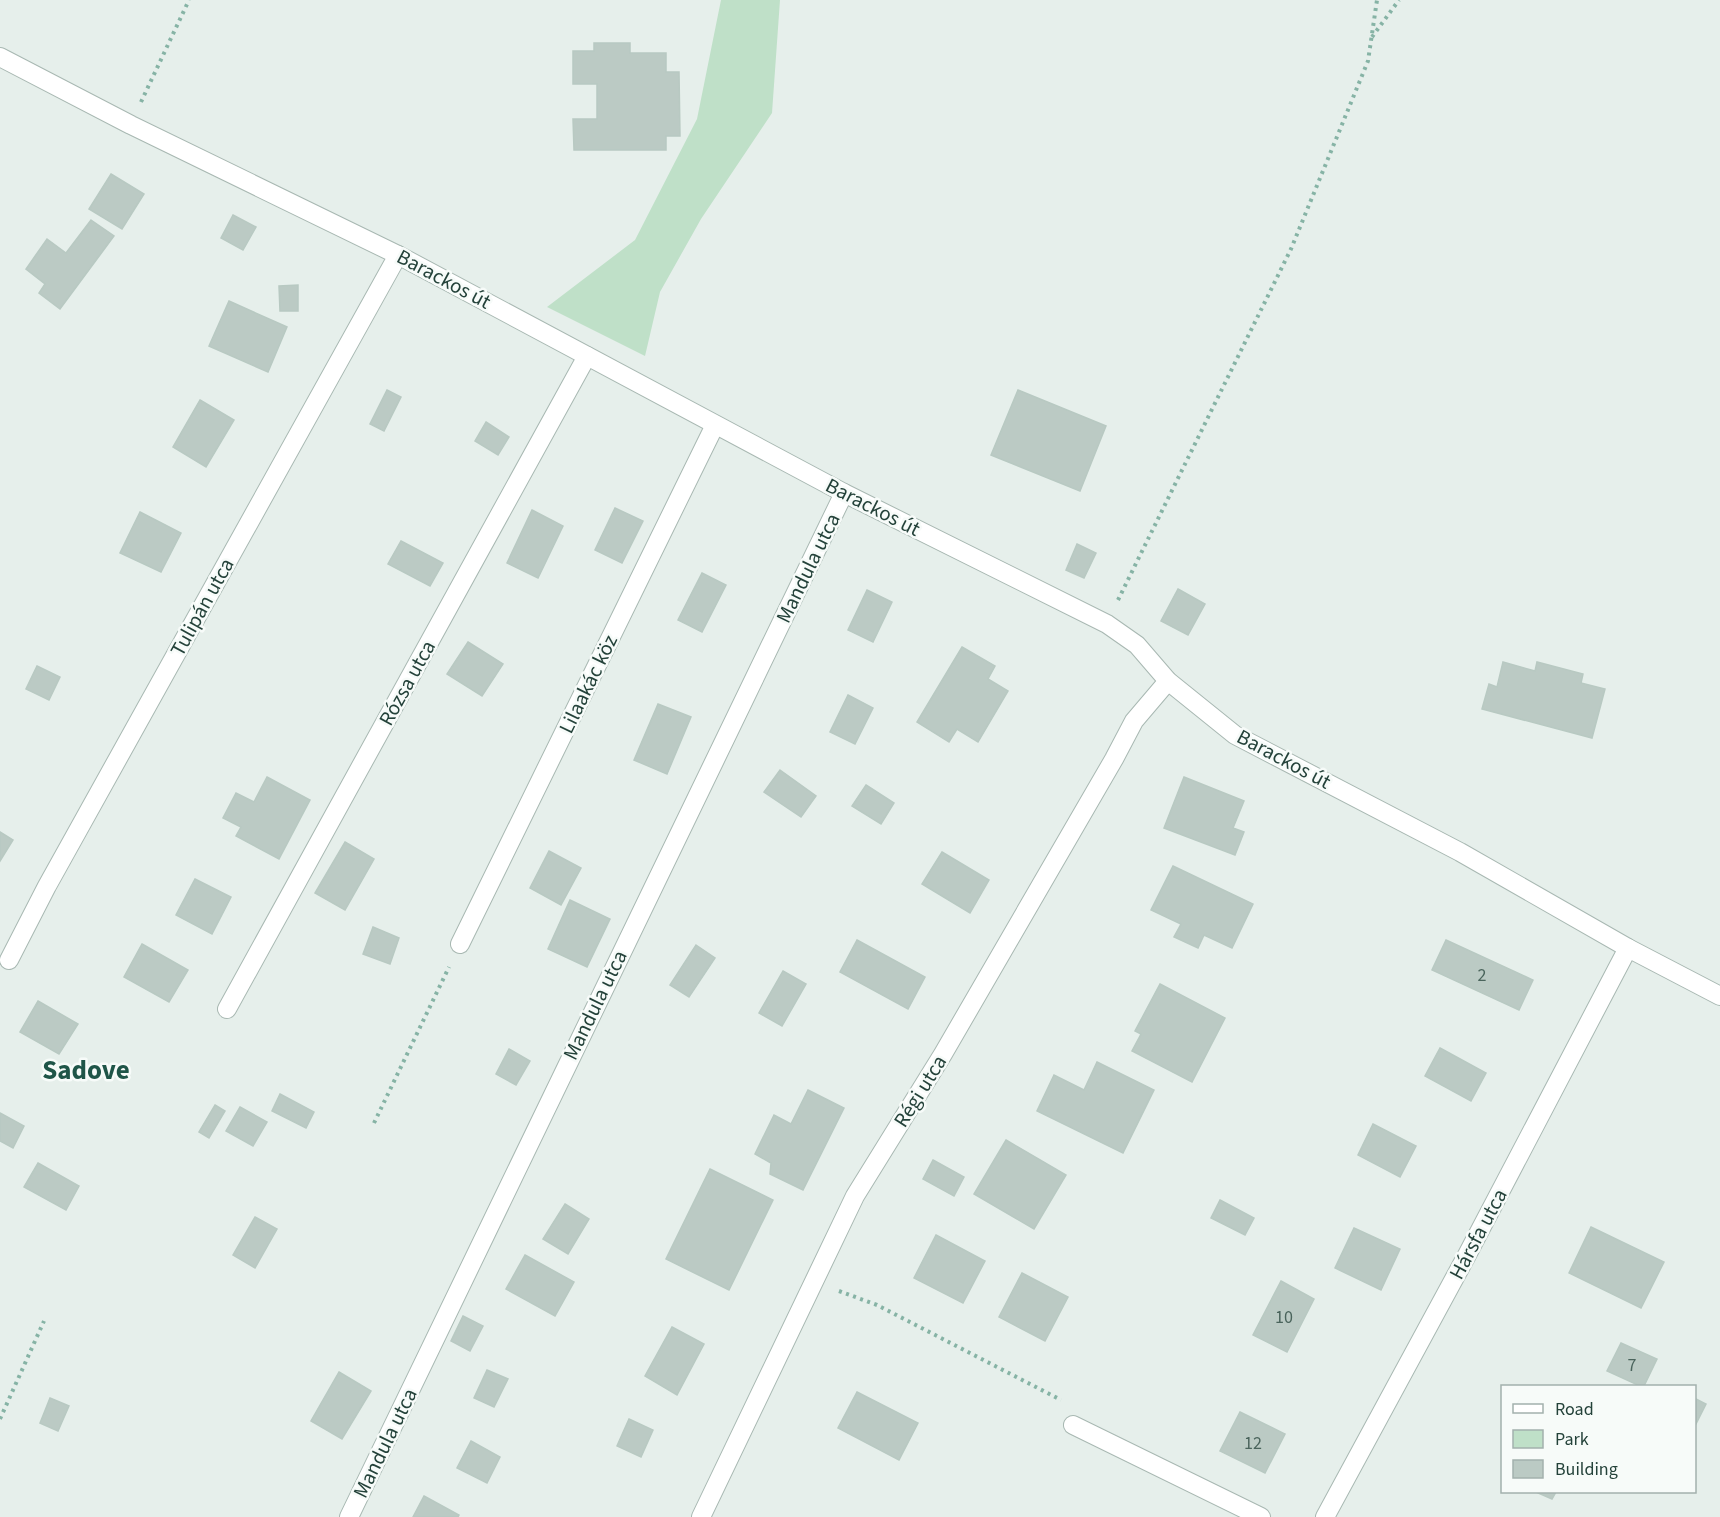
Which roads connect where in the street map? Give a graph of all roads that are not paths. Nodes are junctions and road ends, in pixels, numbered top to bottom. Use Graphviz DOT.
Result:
graph roads {
  1 [pos="0,57"];
  2 [pos="398,255"];
  3 [pos="587,356"];
  4 [pos="715,425"];
  5 [pos="844,494"];
  6 [pos="1168,681"];
  7 [pos="460,944"];
  8 [pos="1628,948"];
  9 [pos="9,960"];
  10 [pos="1720,996"];
  11 [pos="227,1009"];
  12 [pos="1073,1425"];
  13 [pos="349,1517"];
  14 [pos="701,1517"];
  15 [pos="1261,1517"];
  16 [pos="1325,1517"];
  1 -- 2 [label="street, Barackos út"];
  2 -- 3 [label="street, Barackos út"];
  2 -- 9 [label="street, Tulipán utca"];
  3 -- 4 [label="street, Barackos út"];
  3 -- 11 [label="street, Rózsa utca"];
  4 -- 5 [label="street, Barackos út"];
  4 -- 7 [label="street, Lilaakác köz"];
  5 -- 6 [label="street, Barackos út"];
  5 -- 13 [label="street, Mandula utca"];
  6 -- 8 [label="street, Barackos út"];
  6 -- 14 [label="street, Régi utca"];
  8 -- 10 [label="street, Barackos út"];
  8 -- 16 [label="street, Hársfa utca"];
  12 -- 15 [label="street"];
}
